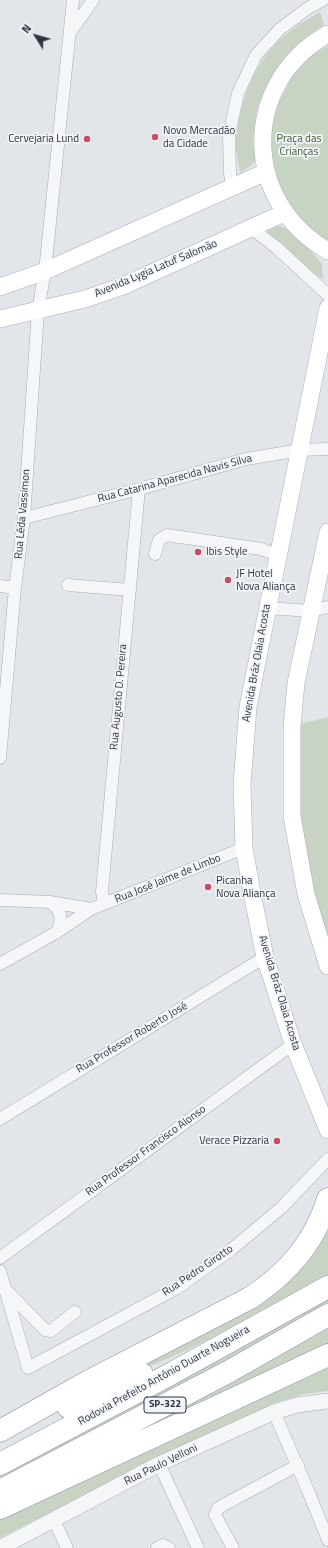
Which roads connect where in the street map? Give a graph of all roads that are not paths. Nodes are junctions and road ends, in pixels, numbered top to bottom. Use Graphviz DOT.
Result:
graph roads {
  1 [pos="73,0"];
  2 [pos="93,0"];
  3 [pos="323,0"];
  4 [pos="71,31"];
  5 [pos="328,34"];
  6 [pos="266,172"];
  7 [pos="232,188"];
  8 [pos="284,213"];
  9 [pos="251,228"];
  10 [pos="328,251"];
  11 [pos="45,271"];
  12 [pos="0,287"];
  13 [pos="328,295"];
  14 [pos="328,308"];
  15 [pos="38,310"];
  16 [pos="0,319"];
  17 [pos="328,449"];
  18 [pos="300,450"];
  19 [pos="139,489"];
  20 [pos="24,518"];
  21 [pos="328,532"];
  22 [pos="154,554"];
  23 [pos="278,555"];
  24 [pos="68,585"];
  25 [pos="0,586"];
  26 [pos="16,588"];
  27 [pos="130,590"];
  28 [pos="328,607"];
  29 [pos="267,608"];
  30 [pos="311,610"];
  31 [pos="0,758"];
  32 [pos="244,848"];
  33 [pos="0,900"];
  34 [pos="50,902"];
  35 [pos="104,904"];
  36 [pos="91,909"];
  37 [pos="57,932"];
  38 [pos="265,957"];
  39 [pos="0,964"];
  40 [pos="328,966"];
  41 [pos="292,1044"];
  42 [pos="0,1119"];
  43 [pos="328,1130"];
  44 [pos="328,1160"];
  45 [pos="328,1200"];
  46 [pos="0,1258"];
  47 [pos="0,1271"];
  48 [pos="328,1287"];
  49 [pos="5,1290"];
  50 [pos="75,1312"];
  51 [pos="328,1316"];
  52 [pos="268,1319"];
  53 [pos="328,1355"];
  54 [pos="328,1401"];
  55 [pos="274,1412"];
  56 [pos="0,1431"];
  57 [pos="0,1434"];
  58 [pos="0,1464"];
  59 [pos="159,1464"];
  60 [pos="298,1465"];
  61 [pos="0,1491"];
  62 [pos="0,1508"];
  63 [pos="54,1520"];
  64 [pos="328,1540"];
  65 [pos="0,1548"];
  66 [pos="67,1548"];
  67 [pos="157,1548"];
  68 [pos="169,1548"];
  69 [pos="198,1548"];
  70 [pos="233,1548"];
  1 -- 4 [label="street, Rua Lêda Vassimon"];
  2 -- 4 [label="street"];
  3 -- 7 [label="street"];
  4 -- 11 [label="street, Rua Lêda Vassimon"];
  5 -- 6 [label="main road"];
  6 -- 7 [label="main road"];
  6 -- 8 [label="main road"];
  7 -- 11 [label="main road"];
  8 -- 9 [label="main road, Avenida Lygia Latuf Salomão"];
  8 -- 10 [label="main road"];
  9 -- 13 [label="street"];
  9 -- 15 [label="main road, Avenida Lygia Latuf Salomão"];
  11 -- 12 [label="main road"];
  11 -- 15 [label="street, Rua Lêda Vassimon"];
  14 -- 18 [label="main road, Avenida Bráz Olaia Acosta"];
  15 -- 16 [label="main road, Avenida Lygia Latuf Salomão"];
  15 -- 20 [label="street, Rua Lêda Vassimon"];
  17 -- 18 [label="street, Rua Catarina Aparecida Navis Silva"];
  18 -- 19 [label="street, Rua Catarina Aparecida Navis Silva"];
  18 -- 23 [label="main road, Avenida Bráz Olaia Acosta"];
  19 -- 20 [label="street, Rua Catarina Aparecida Navis Silva"];
  19 -- 27 [label="street, Rua Augusto D. Pereira"];
  20 -- 26 [label="street, Rua Lêda Vassimon"];
  21 -- 30 [label="main road"];
  22 -- 23 [label="street"];
  23 -- 29 [label="main road, Avenida Bráz Olaia Acosta"];
  24 -- 27 [label="street"];
  25 -- 26 [label="street"];
  26 -- 31 [label="street, Rua Lêda Vassimon"];
  27 -- 35 [label="street, Rua Augusto D. Pereira"];
  28 -- 30 [label="street"];
  29 -- 30 [label="street"];
  29 -- 32 [label="main road, Avenida Bráz Olaia Acosta"];
  30 -- 40 [label="main road"];
  32 -- 35 [label="street, Rua José Jaime de Limbo"];
  32 -- 38 [label="main road, Avenida Bráz Olaia Acosta"];
  33 -- 34 [label="street"];
  34 -- 36 [label="street"];
  34 -- 37 [label="street"];
  35 -- 36 [label="street, Rua José Jaime de Limbo"];
  36 -- 37 [label="street, Rua José Jaime de Limbo"];
  37 -- 39 [label="street, Rua José Jaime de Limbo"];
  38 -- 41 [label="main road, Avenida Bráz Olaia Acosta"];
  38 -- 42 [label="street, Rua Professor Roberto José"];
  41 -- 43 [label="main road, Avenida Bráz Olaia Acosta"];
  41 -- 46 [label="street, Rua Professor Francisco Alonso"];
  44 -- 49 [label="street, Rua Pedro Girotto"];
  45 -- 56 [label="highway"];
  47 -- 49 [label="street"];
  48 -- 52 [label="highway, Rodovia Prefeito Antônio Duarte Nogueira / SP-322"];
  49 -- 50 [label="street"];
  51 -- 61 [label="highway, SP-322"];
  52 -- 57 [label="highway"];
  52 -- 58 [label="highway, Rodovia Prefeito Antônio Duarte Nogueira / SP-322"];
  53 -- 62 [label="highway"];
  54 -- 55 [label="street, Rua Paulo Velloni"];
  55 -- 59 [label="street, Rua Paulo Velloni"];
  55 -- 60 [label="street"];
  59 -- 63 [label="street, Rua Paulo Velloni"];
  59 -- 69 [label="street"];
  60 -- 64 [label="street"];
  60 -- 70 [label="street"];
  63 -- 65 [label="street, Rua Paulo Velloni"];
  63 -- 66 [label="street"];
  67 -- 68 [label="street"];
}
